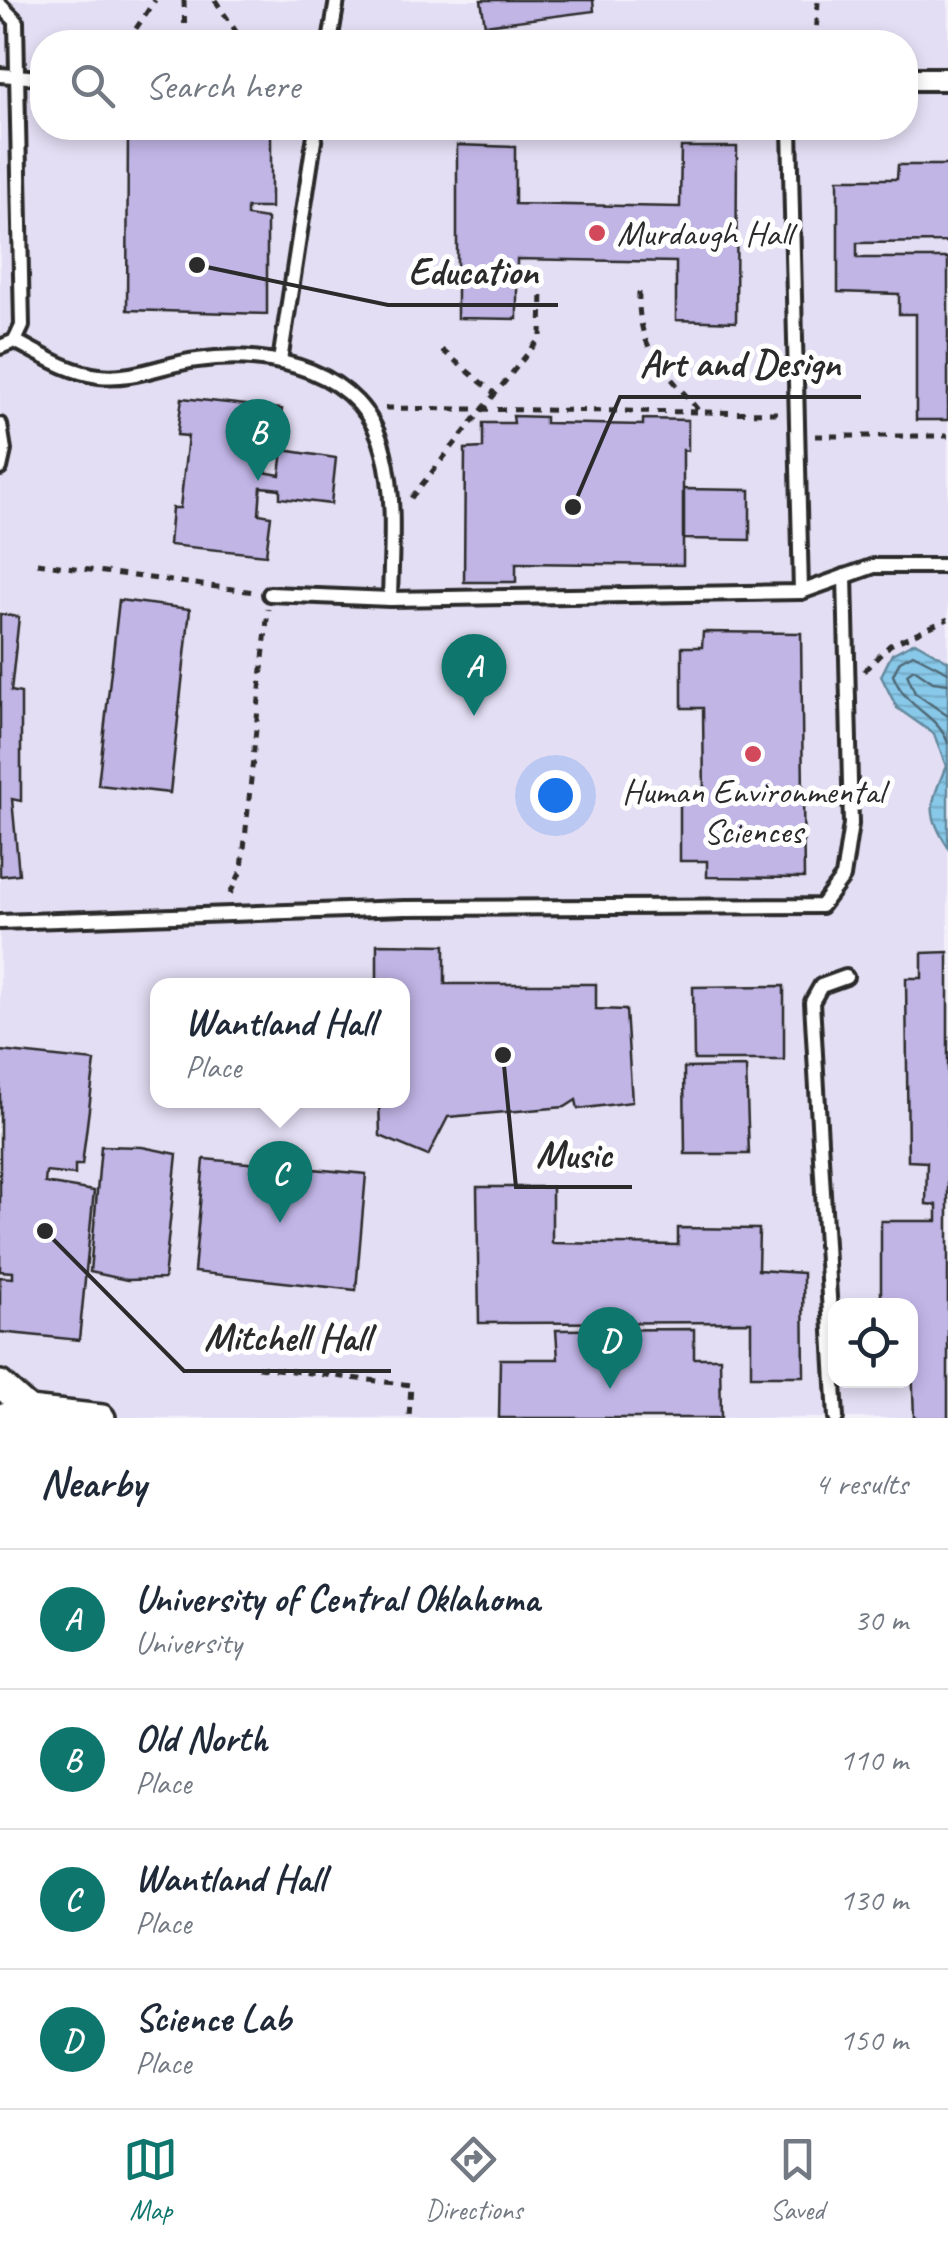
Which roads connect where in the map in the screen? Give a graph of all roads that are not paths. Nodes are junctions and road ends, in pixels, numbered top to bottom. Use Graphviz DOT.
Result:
graph roads {
  1 [pos="337,0"];
  2 [pos="0,6"];
  3 [pos="332,30"];
  4 [pos="0,76"];
  5 [pos="18,76"];
  6 [pos="30,77"];
  7 [pos="918,80"];
  8 [pos="948,80"];
  9 [pos="314,140"];
  10 [pos="790,140"];
  11 [pos="15,341"];
  12 [pos="0,347"];
  13 [pos="280,361"];
  14 [pos="0,425"];
  15 [pos="0,468"];
  16 [pos="948,566"];
  17 [pos="845,576"];
  18 [pos="800,592"];
  19 [pos="270,594"];
  20 [pos="390,599"];
  21 [pos="0,922"];
  22 [pos="846,977"];
  23 [pos="0,1384"];
  24 [pos="29,1410"];
  25 [pos="0,1417"];
  26 [pos="102,1418"];
  27 [pos="836,1418"];
  1 -- 3 [label="lane"];
  2 -- 5 [label="lane"];
  4 -- 5 [label="lane"];
  5 -- 6 [label="lane"];
  5 -- 11 [label="lane"];
  7 -- 8 [label="street"];
  9 -- 13 [label="lane"];
  10 -- 18 [label="lane"];
  11 -- 12 [label="lane"];
  11 -- 13 [label="lane"];
  13 -- 20 [label="lane"];
  14 -- 15 [label="lane"];
  16 -- 17 [label="lane"];
  17 -- 18 [label="lane"];
  17 -- 21 [label="lane"];
  18 -- 20 [label="lane"];
  19 -- 20 [label="lane"];
  22 -- 27 [label="lane"];
  23 -- 24 [label="street"];
  24 -- 25 [label="street"];
  24 -- 26 [label="street"];
}
